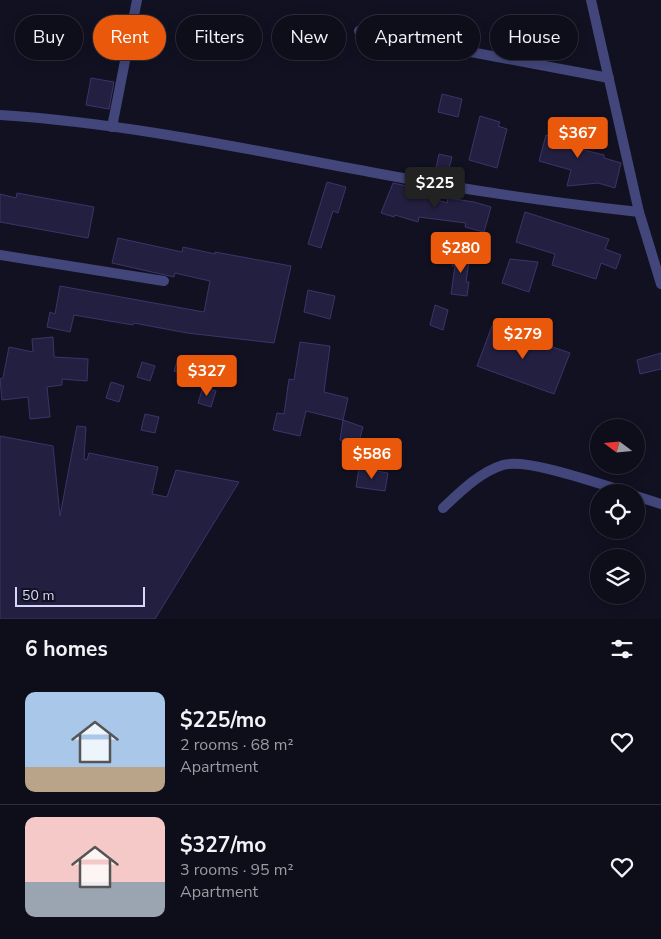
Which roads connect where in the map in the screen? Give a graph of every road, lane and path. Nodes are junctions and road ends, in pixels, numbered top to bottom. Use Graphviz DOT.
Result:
graph roads {
  1 [pos="138,0"];
  2 [pos="591,0"];
  3 [pos="480,54"];
  4 [pos="609,78"];
  5 [pos="0,115"];
  6 [pos="112,127"];
  7 [pos="639,212"];
  8 [pos="0,255"];
  9 [pos="164,281"];
  10 [pos="661,284"];
  11 [pos="600,484"];
  12 [pos="645,499"];
  13 [pos="661,504"];
  14 [pos="443,508"];
  1 -- 6 [label="street"];
  2 -- 4 [label="street"];
  3 -- 4 [label="street"];
  4 -- 7 [label="street"];
  5 -- 6 [label="street"];
  6 -- 7 [label="street"];
  7 -- 10 [label="street"];
  8 -- 9 [label="street"];
  11 -- 14 [label="street"];
  12 -- 13 [label="street"];
}
